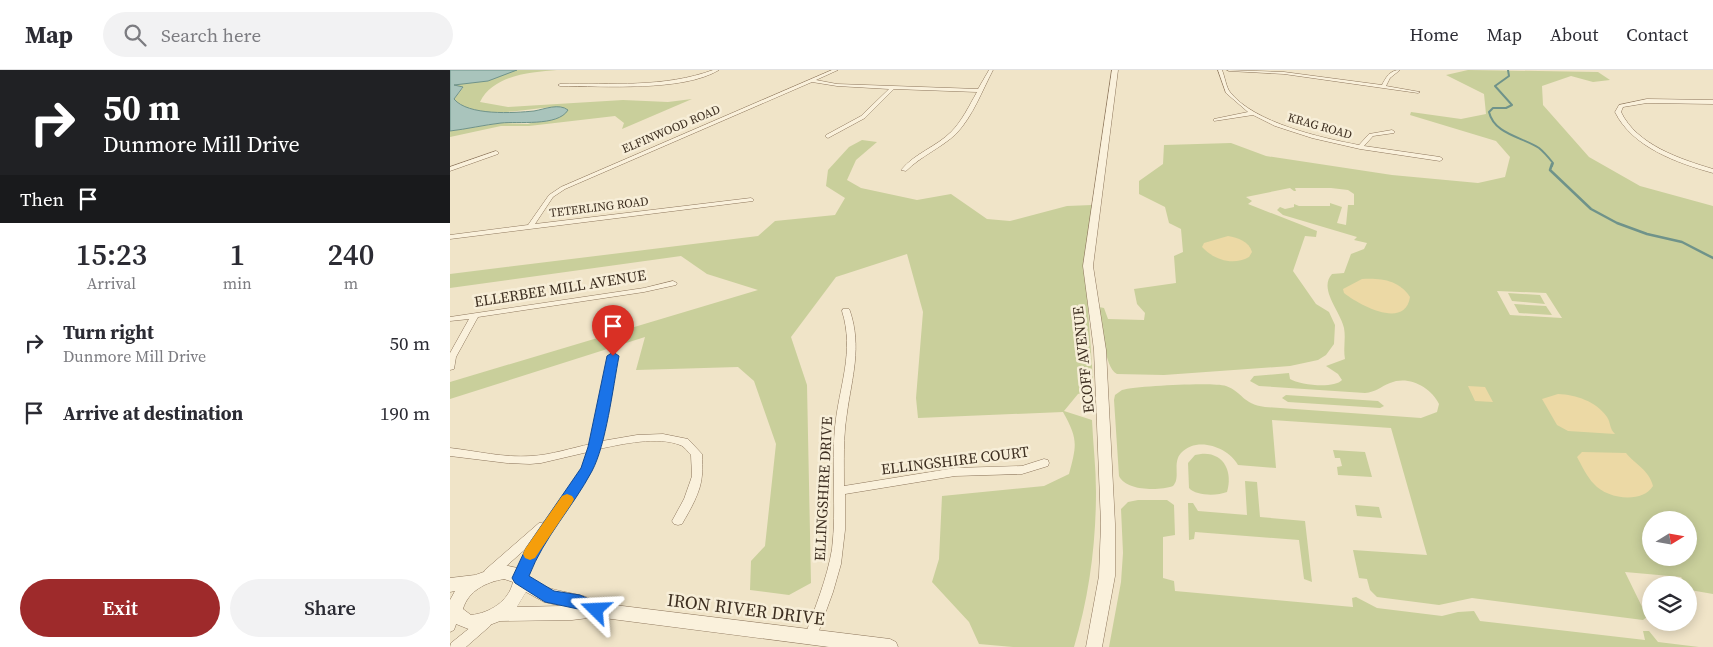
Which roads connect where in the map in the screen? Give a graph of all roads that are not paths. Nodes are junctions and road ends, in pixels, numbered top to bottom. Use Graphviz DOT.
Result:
graph roads {
  1 [pos="717,70"];
  2 [pos="836,70"];
  3 [pos="991,70"];
  4 [pos="1115,70"];
  5 [pos="1220,70"];
  6 [pos="1229,70"];
  7 [pos="1314,70"];
  8 [pos="1398,70"];
  9 [pos="1309,76"];
  10 [pos="812,80"];
  11 [pos="560,85"];
  12 [pos="1384,86"];
  13 [pos="892,88"];
  14 [pos="979,91"];
  15 [pos="1418,92"];
  16 [pos="1713,102"];
  17 [pos="1254,113"];
  18 [pos="1216,120"];
  19 [pos="1392,132"];
  20 [pos="828,136"];
  21 [pos="1360,147"];
  22 [pos="496,153"];
  23 [pos="1440,158"];
  24 [pos="450,169"];
  25 [pos="904,170"];
  26 [pos="1713,171"];
  27 [pos="751,200"];
  28 [pos="530,227"];
  29 [pos="450,237"];
  30 [pos="673,283"];
  31 [pos="846,312"];
  32 [pos="476,315"];
  33 [pos="450,319"];
  34 [pos="613,356"];
  35 [pos="451,367"];
  36 [pos="594,447"];
  37 [pos="450,452"];
  38 [pos="1044,463"];
  39 [pos="839,491"];
  40 [pos="553,518"];
  41 [pos="678,521"];
  42 [pos="485,576"];
  43 [pos="520,580"];
  44 [pos="450,585"];
  45 [pos="596,610"];
  46 [pos="452,615"];
  47 [pos="496,615"];
  48 [pos="811,636"];
  49 [pos="456,647"];
  50 [pos="890,647"];
  51 [pos="1094,647"];
  1 -- 11 [label="street"];
  2 -- 10 [label="street, ELFINWOOD ROAD"];
  3 -- 14 [label="street"];
  4 -- 51 [label="street, ECOFF AVENUE"];
  5 -- 17 [label="street, KRAG ROAD"];
  6 -- 9 [label="street"];
  7 -- 9 [label="street"];
  8 -- 12 [label="street"];
  9 -- 12 [label="street"];
  10 -- 13 [label="street"];
  10 -- 28 [label="street, ELFINWOOD ROAD"];
  12 -- 15 [label="street"];
  13 -- 14 [label="street"];
  13 -- 20 [label="street"];
  14 -- 25 [label="street"];
  16 -- 26 [label="street"];
  17 -- 18 [label="street"];
  17 -- 21 [label="street, KRAG ROAD"];
  19 -- 21 [label="street"];
  21 -- 23 [label="street, KRAG ROAD"];
  22 -- 24 [label="street"];
  27 -- 28 [label="street, TETERLING ROAD"];
  28 -- 29 [label="street, TETERLING ROAD"];
  30 -- 32 [label="street, ELLERBEE MILL AVENUE"];
  31 -- 39 [label="street, ELLINGSHIRE DRIVE"];
  32 -- 33 [label="street, ELLERBEE MILL AVENUE"];
  32 -- 35 [label="street"];
  34 -- 36 [label="street"];
  36 -- 37 [label="street"];
  36 -- 40 [label="street"];
  36 -- 41 [label="street"];
  38 -- 39 [label="street, ELLINGSHIRE COURT"];
  39 -- 48 [label="street, ELLINGSHIRE DRIVE"];
  40 -- 42 [label="street"];
  40 -- 43 [label="street"];
  42 -- 43 [label="street, IRON RIVER DRIVE"];
  42 -- 44 [label="street"];
  42 -- 46 [label="street"];
  43 -- 45 [label="street, IRON RIVER DRIVE"];
  43 -- 47 [label="street"];
  45 -- 47 [label="street, IRON RIVER DRIVE"];
  45 -- 48 [label="street, IRON RIVER DRIVE"];
  46 -- 47 [label="street, IRON RIVER DRIVE"];
  47 -- 49 [label="street"];
  48 -- 50 [label="street, IRON RIVER DRIVE"];
}
